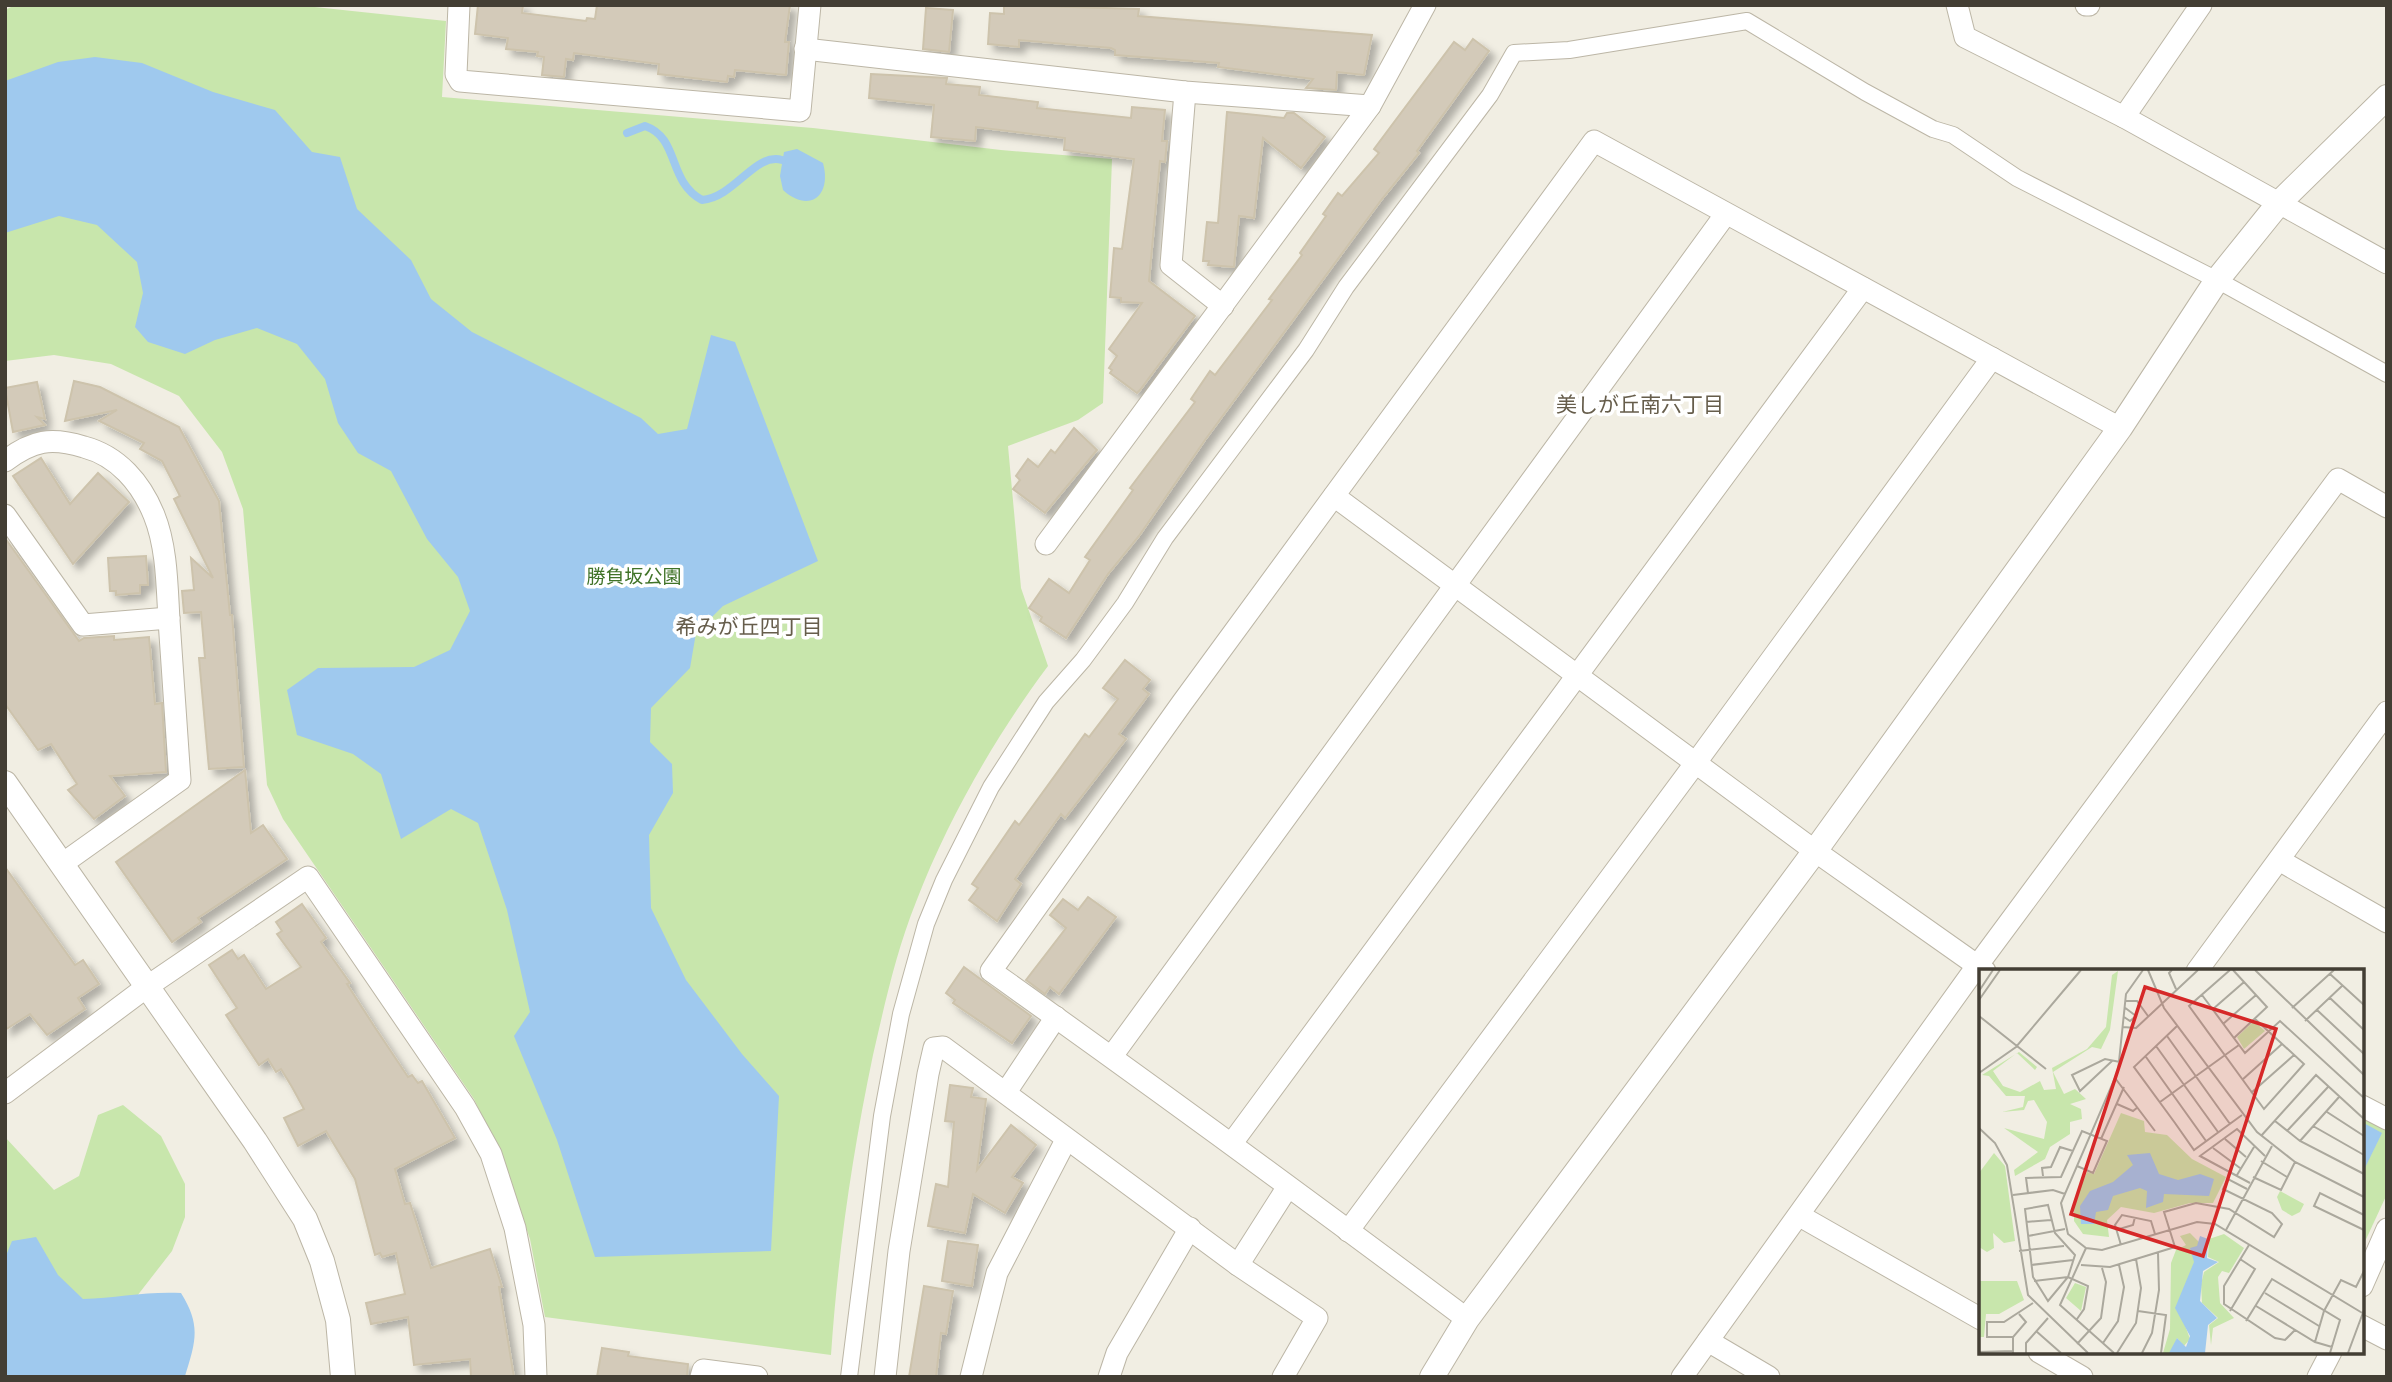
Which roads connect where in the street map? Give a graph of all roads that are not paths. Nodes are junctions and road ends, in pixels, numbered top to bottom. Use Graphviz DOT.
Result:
graph roads {
  1 [pos="459,5"];
  2 [pos="810,5"];
  3 [pos="1425,5"];
  4 [pos="1957,5"];
  5 [pos="2201,5"];
  6 [pos="805,49"];
  7 [pos="1185,92"];
  8 [pos="2387,97"];
  9 [pos="1370,106"];
  10 [pos="2124,117"];
  11 [pos="2278,203"];
  12 [pos="1725,215"];
  13 [pos="2387,263"];
  14 [pos="2217,280"];
  15 [pos="1863,288"];
  16 [pos="1223,306"];
  17 [pos="1992,358"];
  18 [pos="2387,374"];
  19 [pos="2120,428"];
  20 [pos="5,461"];
  21 [pos="1334,496"];
  22 [pos="2387,507"];
  23 [pos="5,515"];
  24 [pos="1046,544"];
  25 [pos="1457,584"];
  26 [pos="169,618"];
  27 [pos="1578,674"];
  28 [pos="2386,713"];
  29 [pos="1697,761"];
  30 [pos="5,783"];
  31 [pos="1815,850"];
  32 [pos="2279,860"];
  33 [pos="62,864"];
  34 [pos="2387,922"];
  35 [pos="1981,968"];
  36 [pos="2198,969"];
  37 [pos="1979,971"];
  38 [pos="148,986"];
  39 [pos="1056,1017"];
  40 [pos="1112,1056"];
  41 [pos="1006,1092"];
  42 [pos="5,1093"];
  43 [pos="2364,1107"];
  44 [pos="2387,1119"];
  45 [pos="1066,1140"];
  46 [pos="1232,1143"];
  47 [pos="1287,1188"];
  48 [pos="1800,1216"];
  49 [pos="1190,1228"];
  50 [pos="2387,1229"];
  51 [pos="1348,1231"];
  52 [pos="1238,1265"];
  53 [pos="2364,1281"];
  54 [pos="1979,1318"];
  55 [pos="1467,1319"];
  56 [pos="2364,1327"];
  57 [pos="2387,1339"];
  58 [pos="1708,1341"];
  59 [pos="2042,1354"];
  60 [pos="2330,1354"];
  61 [pos="343,1377"];
  62 [pos="536,1377"];
  63 [pos="701,1377"];
  64 [pos="757,1377"];
  65 [pos="849,1377"];
  66 [pos="885,1377"];
  67 [pos="971,1377"];
  68 [pos="1109,1377"];
  69 [pos="1283,1377"];
  70 [pos="1432,1377"];
  71 [pos="1682,1377"];
  72 [pos="1769,1377"];
  73 [pos="2082,1377"];
  74 [pos="2318,1377"];
  1 -- 6 [label="street"];
  2 -- 6 [label="street"];
  3 -- 9 [label="street"];
  4 -- 10 [label="street"];
  5 -- 10 [label="street"];
  6 -- 7 [label="street"];
  7 -- 9 [label="street"];
  7 -- 16 [label="street"];
  8 -- 11 [label="street"];
  9 -- 16 [label="street"];
  10 -- 11 [label="street"];
  11 -- 13 [label="street"];
  11 -- 14 [label="street"];
  12 -- 15 [label="street"];
  12 -- 21 [label="street"];
  12 -- 25 [label="street"];
  14 -- 18 [label="street"];
  14 -- 19 [label="street"];
  14 -- 65 [label="street"];
  15 -- 17 [label="street"];
  15 -- 27 [label="street"];
  16 -- 24 [label="street"];
  17 -- 19 [label="street"];
  17 -- 29 [label="street"];
  19 -- 31 [label="street"];
  20 -- 26 [label="street"];
  21 -- 25 [label="street"];
  21 -- 39 [label="street"];
  22 -- 35 [label="street"];
  23 -- 26 [label="street"];
  25 -- 27 [label="street"];
  25 -- 40 [label="street"];
  26 -- 33 [label="street"];
  27 -- 29 [label="street"];
  27 -- 46 [label="street"];
  28 -- 32 [label="street"];
  29 -- 31 [label="street"];
  29 -- 51 [label="street"];
  30 -- 33 [label="street"];
  31 -- 35 [label="street"];
  31 -- 55 [label="street"];
  32 -- 34 [label="street"];
  32 -- 36 [label="street"];
  33 -- 38 [label="street"];
  37 -- 48 [label="street"];
  38 -- 42 [label="street"];
  38 -- 61 [label="street"];
  38 -- 62 [label="street"];
  39 -- 40 [label="street"];
  39 -- 41 [label="street"];
  40 -- 46 [label="street"];
  41 -- 45 [label="street"];
  41 -- 66 [label="street"];
  43 -- 44 [label="street"];
  45 -- 49 [label="street"];
  45 -- 67 [label="street"];
  46 -- 47 [label="street"];
  47 -- 51 [label="street"];
  47 -- 52 [label="street"];
  48 -- 54 [label="street"];
  48 -- 58 [label="street"];
  49 -- 52 [label="street"];
  49 -- 68 [label="street"];
  50 -- 53 [label="street"];
  51 -- 55 [label="street"];
  52 -- 69 [label="street"];
  55 -- 70 [label="street"];
  56 -- 57 [label="street"];
  58 -- 71 [label="street"];
  58 -- 72 [label="street"];
  59 -- 73 [label="street"];
  60 -- 74 [label="street"];
  63 -- 64 [label="street"];
}
